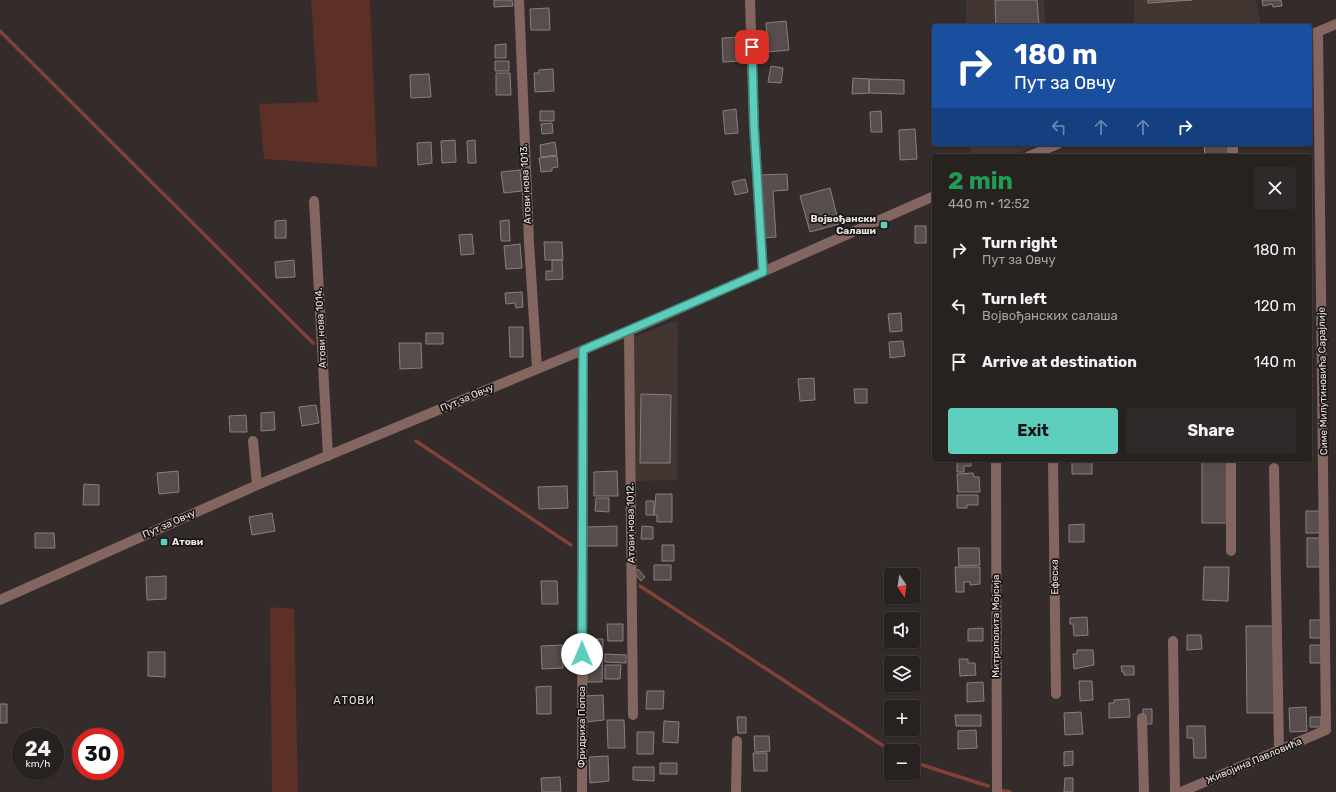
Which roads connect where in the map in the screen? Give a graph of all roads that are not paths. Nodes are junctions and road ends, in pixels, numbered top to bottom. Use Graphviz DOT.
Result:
graph roads {
  1 [pos="519,0"];
  2 [pos="750,0"];
  3 [pos="1336,24"];
  4 [pos="1314,34"];
  5 [pos="1055,146"];
  6 [pos="1047,152"];
  7 [pos="932,197"];
  8 [pos="314,201"];
  9 [pos="763,272"];
  10 [pos="629,330"];
  11 [pos="583,350"];
  12 [pos="538,368"];
  13 [pos="253,441"];
  14 [pos="328,456"];
  15 [pos="996,462"];
  16 [pos="1053,462"];
  17 [pos="1231,462"];
  18 [pos="1274,468"];
  19 [pos="257,485"];
  20 [pos="1231,551"];
  21 [pos="0,600"];
  22 [pos="1174,641"];
  23 [pos="1056,694"];
  24 [pos="633,715"];
  25 [pos="1142,718"];
  26 [pos="1326,730"];
  27 [pos="736,740"];
  28 [pos="1279,750"];
  29 [pos="582,792"];
  30 [pos="736,792"];
  31 [pos="998,792"];
  32 [pos="1144,792"];
  33 [pos="1175,792"];
  34 [pos="1181,792"];
  1 -- 12 [label="street, Атови нова 1013."];
  2 -- 9 [label="street"];
  3 -- 4 [label="street"];
  4 -- 26 [label="street, Симе Милутиновића Сарајлије"];
  5 -- 6 [label="street"];
  7 -- 9 [label="street, Пут за Овчу"];
  8 -- 14 [label="street, Атови нова 1014."];
  9 -- 10 [label="street, Пут за Овчу"];
  10 -- 11 [label="street, Пут за Овчу"];
  10 -- 24 [label="street, Атови нова 1012."];
  11 -- 12 [label="street, Пут за Овчу"];
  11 -- 29 [label="street, Фридриха Попса"];
  12 -- 14 [label="street, Пут за Овчу"];
  13 -- 19 [label="street"];
  14 -- 19 [label="street, Пут за Овчу"];
  15 -- 31 [label="street, Митрополита Мојсија"];
  16 -- 23 [label="street, Ефеска"];
  17 -- 20 [label="street"];
  18 -- 28 [label="street"];
  19 -- 21 [label="street, Пут за Овчу"];
  22 -- 33 [label="street"];
  25 -- 32 [label="street"];
  26 -- 28 [label="street, Живојина Павловића"];
  27 -- 30 [label="street"];
  28 -- 34 [label="street, Живојина Павловића"];
}
